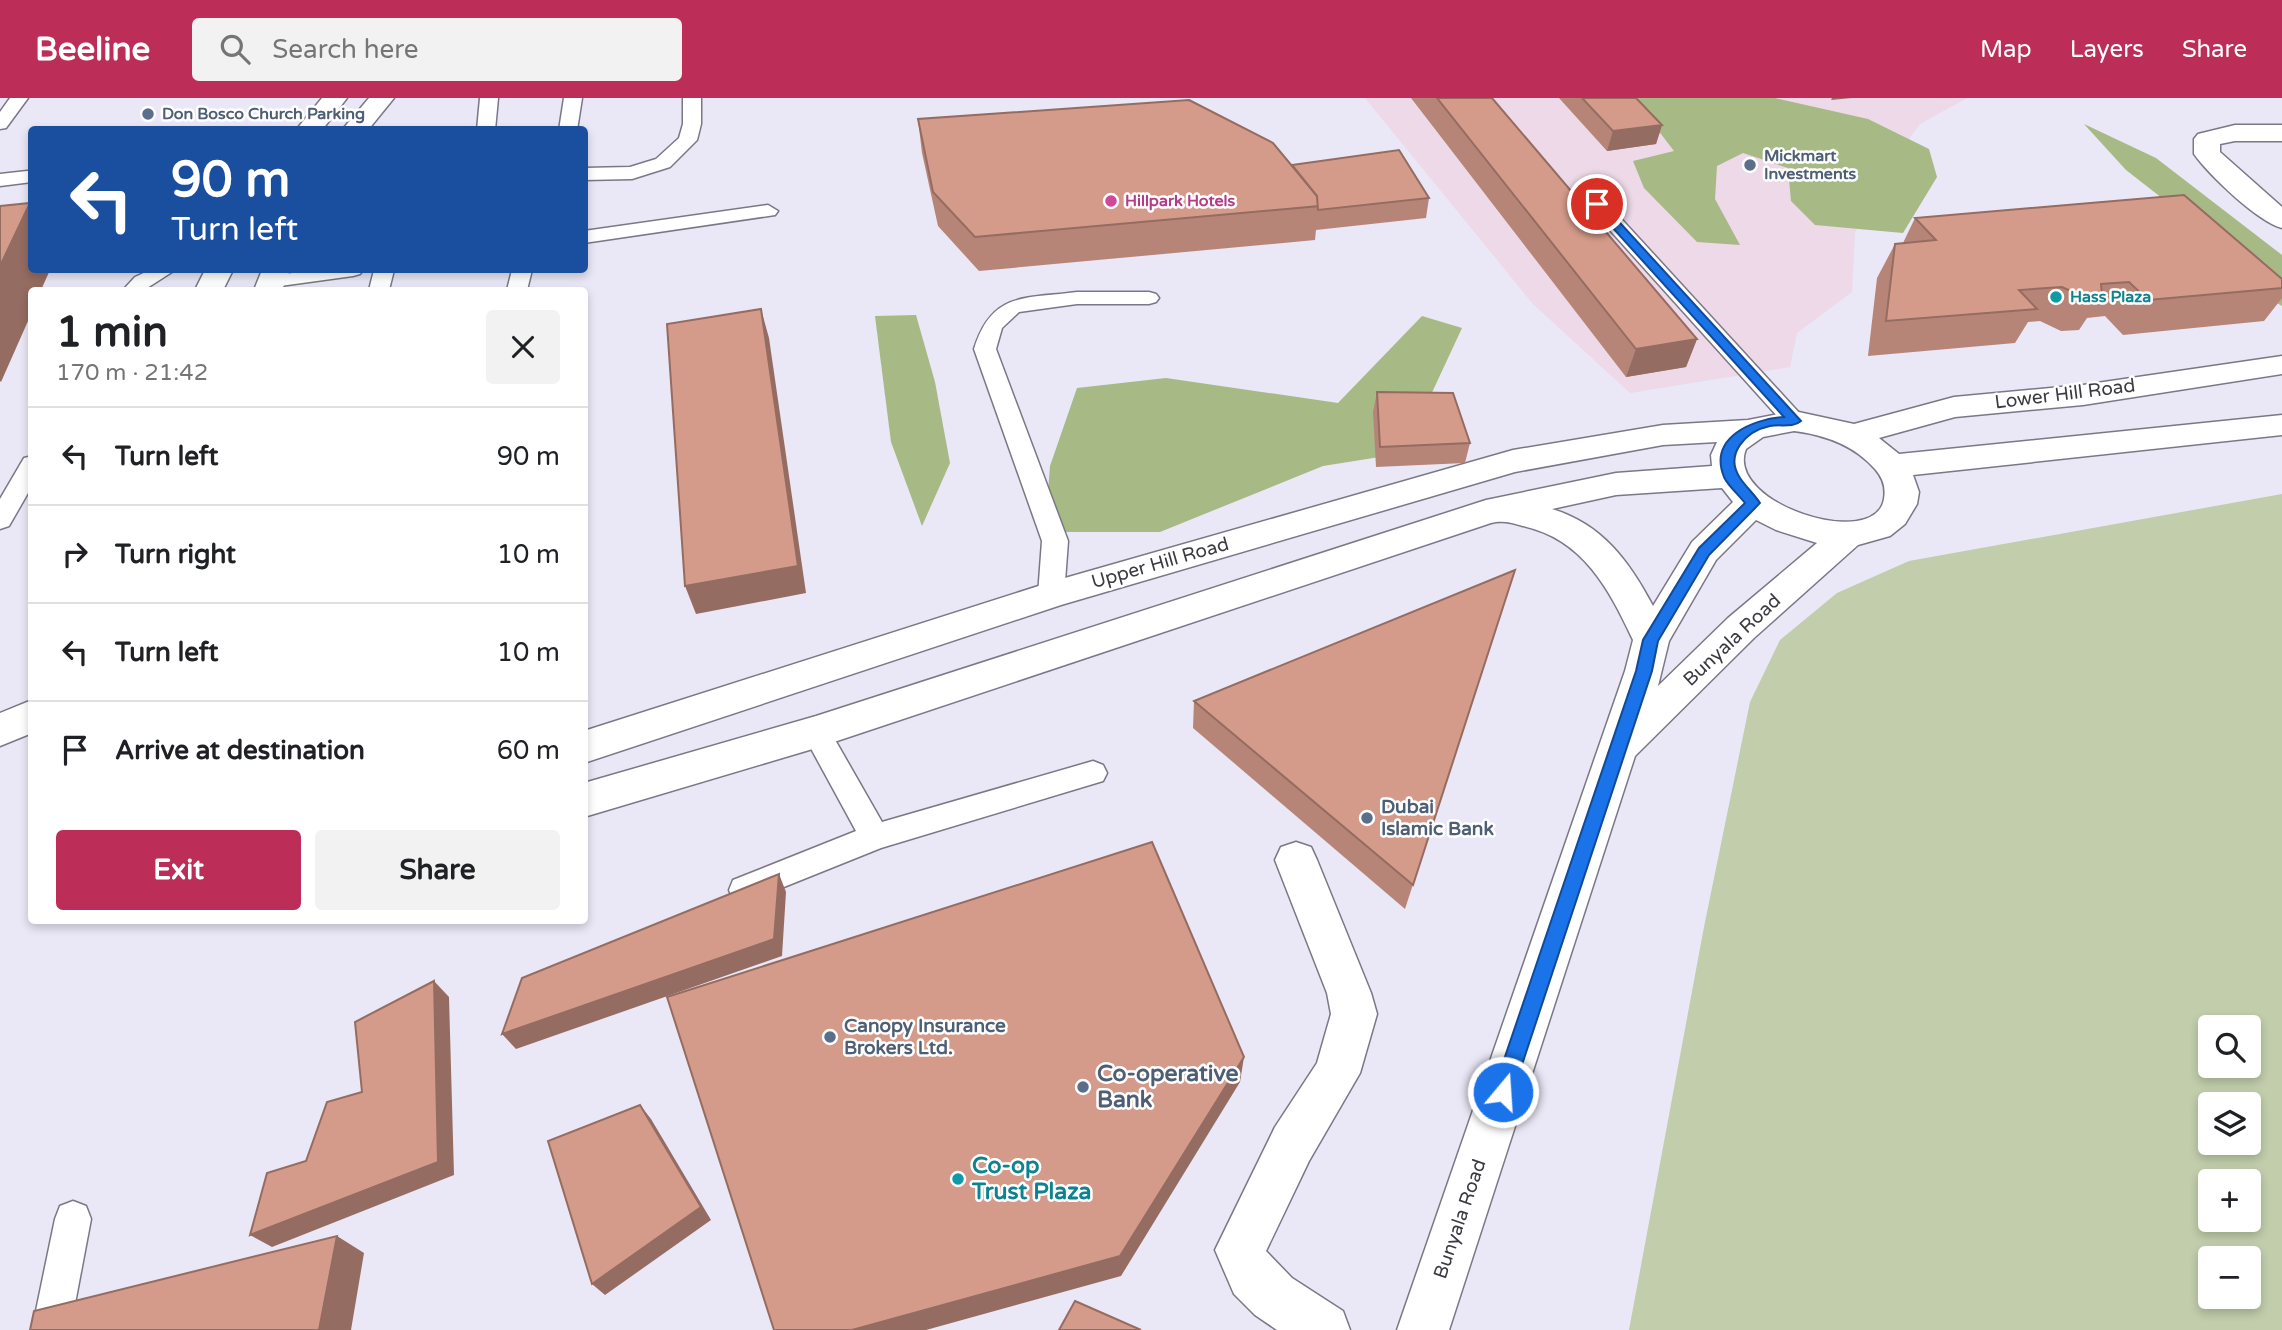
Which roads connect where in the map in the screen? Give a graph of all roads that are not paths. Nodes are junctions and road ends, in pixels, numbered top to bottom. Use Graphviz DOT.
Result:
graph roads {
  1 [pos="19,98"];
  2 [pos="335,98"];
  3 [pos="382,98"];
  4 [pos="489,98"];
  5 [pos="573,98"];
  6 [pos="692,98"];
  7 [pos="0,124"];
  8 [pos="311,126"];
  9 [pos="358,126"];
  10 [pos="486,126"];
  11 [pos="569,126"];
  12 [pos="2282,133"];
  13 [pos="588,174"];
  14 [pos="27,177"];
  15 [pos="0,180"];
  16 [pos="1597,204"];
  17 [pos="768,211"];
  18 [pos="2282,220"];
  19 [pos="588,236"];
  20 [pos="159,273"];
  21 [pos="329,273"];
  22 [pos="272,280"];
  23 [pos="136,287"];
  24 [pos="1149,298"];
  25 [pos="2282,365"];
  26 [pos="1794,421"];
  27 [pos="2282,425"];
  28 [pos="1747,430"];
  29 [pos="1850,435"];
  30 [pos="1891,466"];
  31 [pos="28,471"];
  32 [pos="1742,490"];
  33 [pos="1501,509"];
  34 [pos="0,520"];
  35 [pos="1849,534"];
  36 [pos="1051,595"];
  37 [pos="1651,640"];
  38 [pos="28,717"];
  39 [pos="0,732"];
  40 [pos="816,732"];
  41 [pos="588,746"];
  42 [pos="1618,749"];
  43 [pos="1093,773"];
  44 [pos="588,799"];
  45 [pos="875,836"];
  46 [pos="1296,860"];
  47 [pos="722,899"];
  48 [pos="73,1219"];
  49 [pos="51,1330"];
  50 [pos="1324,1330"];
  51 [pos="1423,1330"];
  1 -- 7 [label="lane"];
  2 -- 8 [label="street"];
  3 -- 9 [label="street"];
  4 -- 10 [label="lane"];
  5 -- 11 [label="lane"];
  6 -- 13 [label="lane"];
  12 -- 18 [label="street"];
  14 -- 15 [label="lane"];
  16 -- 26 [label="lane"];
  17 -- 19 [label="lane"];
  20 -- 23 [label="lane"];
  21 -- 22 [label="lane"];
  24 -- 36 [label="lane"];
  25 -- 29 [label="street, Lower Hill Road"];
  26 -- 28 [label="street"];
  26 -- 29 [label="street"];
  27 -- 30 [label="street"];
  28 -- 32 [label="street"];
  28 -- 36 [label="street, Upper Hill Road"];
  29 -- 30 [label="street"];
  30 -- 35 [label="street"];
  31 -- 34 [label="lane"];
  32 -- 33 [label="street"];
  32 -- 35 [label="street"];
  32 -- 37 [label="street, Bunyala Road"];
  33 -- 37 [label="street"];
  33 -- 40 [label="street"];
  35 -- 42 [label="street, Bunyala Road"];
  36 -- 41 [label="street, Upper Hill Road"];
  37 -- 42 [label="street, Bunyala Road"];
  38 -- 39 [label="street"];
  40 -- 44 [label="street"];
  40 -- 45 [label="lane"];
  42 -- 51 [label="street, Bunyala Road"];
  43 -- 45 [label="lane"];
  45 -- 47 [label="lane"];
  46 -- 50 [label="street"];
  48 -- 49 [label="lane"];
}
